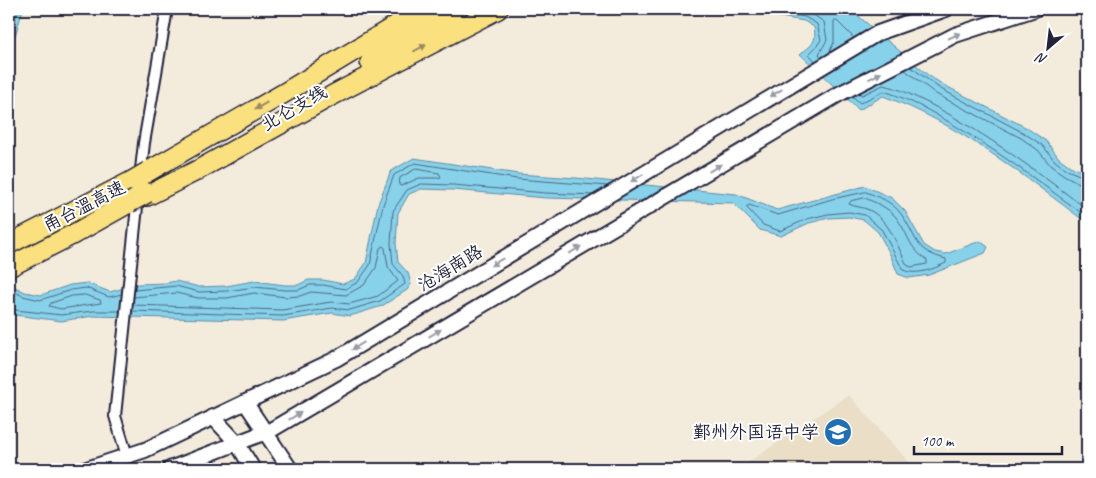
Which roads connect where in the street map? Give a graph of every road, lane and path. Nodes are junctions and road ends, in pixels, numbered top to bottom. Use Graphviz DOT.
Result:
graph roads {
  1 [pos="167,9"];
  2 [pos="410,9"];
  3 [pos="423,9"];
  4 [pos="457,9"];
  5 [pos="946,9"];
  6 [pos="1035,9"];
  7 [pos="493,11"];
  8 [pos="286,92"];
  9 [pos="132,181"];
  10 [pos="138,199"];
  11 [pos="9,244"];
  12 [pos="11,265"];
  13 [pos="245,402"];
  14 [pos="213,417"];
  15 [pos="265,432"];
  16 [pos="237,443"];
  17 [pos="127,456"];
  18 [pos="87,469"];
  19 [pos="170,469"];
  20 [pos="253,469"];
  21 [pos="290,469"];
  1 -- 17 [label="street"];
  2 -- 8 [label="highway"];
  3 -- 8 [label="highway, 北仑支线"];
  4 -- 10 [label="highway, 北仑支线"];
  5 -- 13 [label="main road, 沧海南路, one-way"];
  15 -- 6 [label="main road, one-way"];
  10 -- 7 [label="highway, one-way"];
  8 -- 9 [label="highway, 北仑支线, one-way, bridge"];
  9 -- 11 [label="highway, 甬台温高速"];
  10 -- 12 [label="highway, 甬台温高速"];
  13 -- 14 [label="main road, 沧海南路"];
  13 -- 15 [label="main road"];
  14 -- 16 [label="main road"];
  14 -- 17 [label="main road, 沧海南路"];
  15 -- 16 [label="main road"];
  15 -- 21 [label="main road"];
  16 -- 19 [label="main road"];
  16 -- 20 [label="main road"];
  17 -- 18 [label="main road, 沧海南路"];
}
